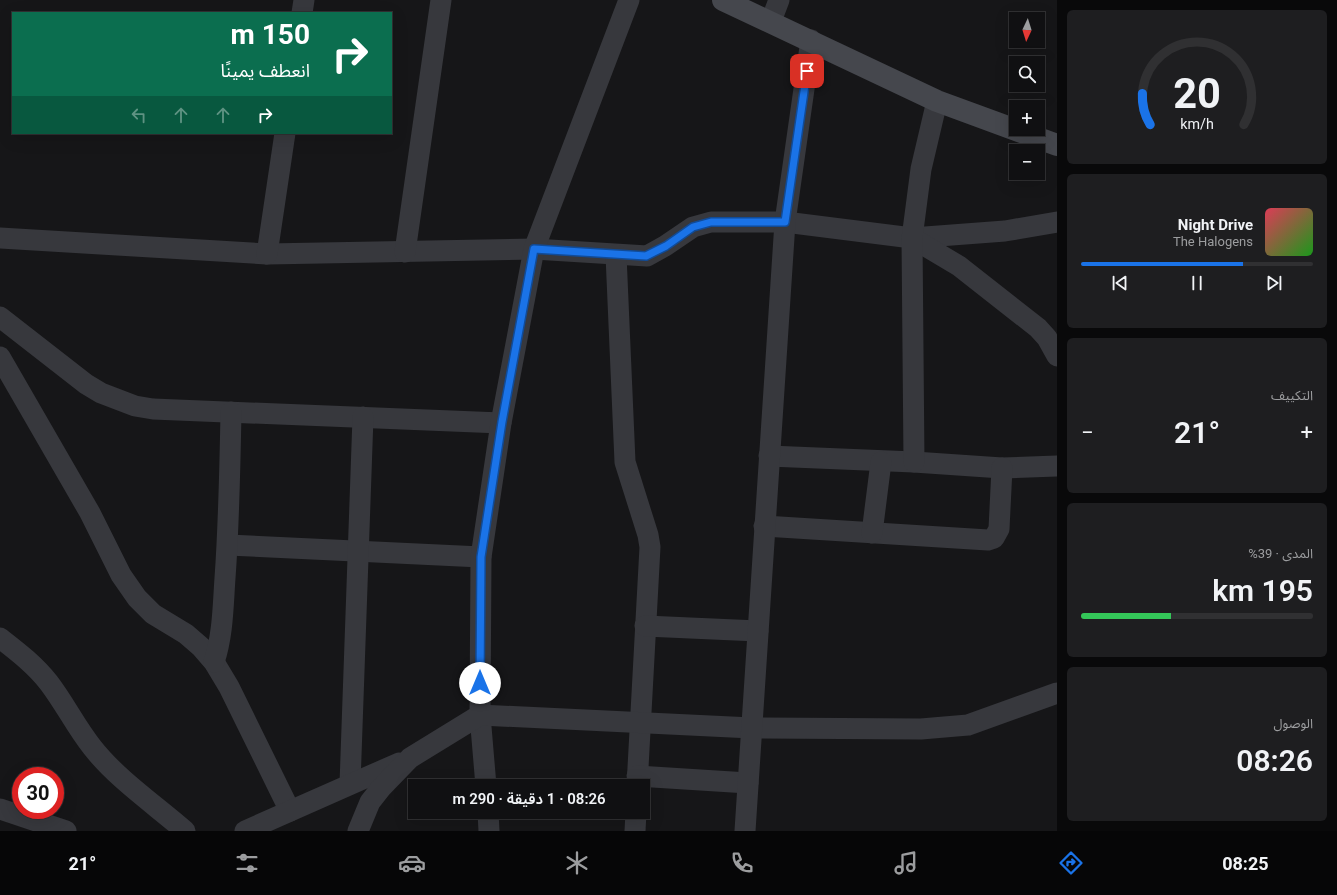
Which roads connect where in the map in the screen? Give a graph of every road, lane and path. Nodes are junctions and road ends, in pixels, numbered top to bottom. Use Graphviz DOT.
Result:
graph roads {
  1 [pos="304,0"];
  2 [pos="441,0"];
  3 [pos="629,0"];
  4 [pos="723,0"];
  5 [pos="779,0"];
  6 [pos="302,12"];
  7 [pos="771,21"];
  8 [pos="811,40"];
  9 [pos="937,102"];
  10 [pos="285,134"];
  11 [pos="1057,145"];
  12 [pos="785,222"];
  13 [pos="1057,222"];
  14 [pos="0,238"];
  15 [pos="912,238"];
  16 [pos="534,249"];
  17 [pos="405,252"];
  18 [pos="267,254"];
  19 [pos="616,255"];
  20 [pos="0,317"];
  21 [pos="1057,356"];
  22 [pos="0,357"];
  23 [pos="231,412"];
  24 [pos="363,417"];
  25 [pos="502,422"];
  26 [pos="769,456"];
  27 [pos="880,462"];
  28 [pos="914,462"];
  29 [pos="1057,466"];
  30 [pos="1002,468"];
  31 [pos="764,526"];
  32 [pos="872,533"];
  33 [pos="228,545"];
  34 [pos="358,551"];
  35 [pos="481,557"];
  36 [pos="645,626"];
  37 [pos="758,632"];
  38 [pos="0,638"];
  39 [pos="214,662"];
  40 [pos="1057,693"];
  41 [pos="480,715"];
  42 [pos="639,722"];
  43 [pos="752,728"];
  44 [pos="410,758"];
  45 [pos="485,779"];
  46 [pos="637,779"];
  47 [pos="650,781"];
  48 [pos="748,783"];
  49 [pos="350,784"];
  50 [pos="0,810"];
  51 [pos="290,811"];
  52 [pos="488,819"];
  53 [pos="636,819"];
  54 [pos="66,831"];
  55 [pos="185,831"];
  56 [pos="245,831"];
  57 [pos="358,831"];
  58 [pos="489,831"];
  59 [pos="635,831"];
  60 [pos="745,831"];
  1 -- 6 [label="street"];
  2 -- 17 [label="street"];
  3 -- 16 [label="street"];
  4 -- 7 [label="street"];
  5 -- 7 [label="street"];
  7 -- 8 [label="street"];
  8 -- 9 [label="street"];
  8 -- 12 [label="street"];
  9 -- 11 [label="street"];
  9 -- 15 [label="street"];
  10 -- 18 [label="street"];
  12 -- 15 [label="street"];
  12 -- 19 [label="street"];
  12 -- 26 [label="street"];
  13 -- 15 [label="street"];
  14 -- 18 [label="street"];
  15 -- 21 [label="street"];
  15 -- 28 [label="street"];
  16 -- 17 [label="street"];
  16 -- 19 [label="street"];
  16 -- 25 [label="street"];
  17 -- 18 [label="street"];
  19 -- 36 [label="street"];
  20 -- 23 [label="street"];
  22 -- 39 [label="street"];
  23 -- 24 [label="street"];
  23 -- 33 [label="street"];
  24 -- 25 [label="street"];
  24 -- 34 [label="street"];
  25 -- 35 [label="street"];
  26 -- 27 [label="street"];
  26 -- 31 [label="street"];
  27 -- 28 [label="street"];
  27 -- 32 [label="street"];
  28 -- 30 [label="street"];
  29 -- 30 [label="street"];
  30 -- 32 [label="street"];
  31 -- 32 [label="street"];
  31 -- 37 [label="street"];
  33 -- 34 [label="street"];
  33 -- 39 [label="street"];
  34 -- 35 [label="street"];
  34 -- 49 [label="street"];
  35 -- 41 [label="street"];
  36 -- 37 [label="street"];
  36 -- 42 [label="street"];
  37 -- 43 [label="street"];
  38 -- 55 [label="street"];
  39 -- 51 [label="street"];
  40 -- 43 [label="street"];
  41 -- 42 [label="street"];
  41 -- 44 [label="street"];
  41 -- 45 [label="street"];
  42 -- 43 [label="street"];
  42 -- 46 [label="street"];
  43 -- 48 [label="street"];
  44 -- 49 [label="street"];
  44 -- 57 [label="street"];
  47 -- 48 [label="street"];
  48 -- 60 [label="street"];
  49 -- 51 [label="street"];
  50 -- 54 [label="street"];
  51 -- 56 [label="street"];
  52 -- 58 [label="street"];
  53 -- 59 [label="street"];
}
